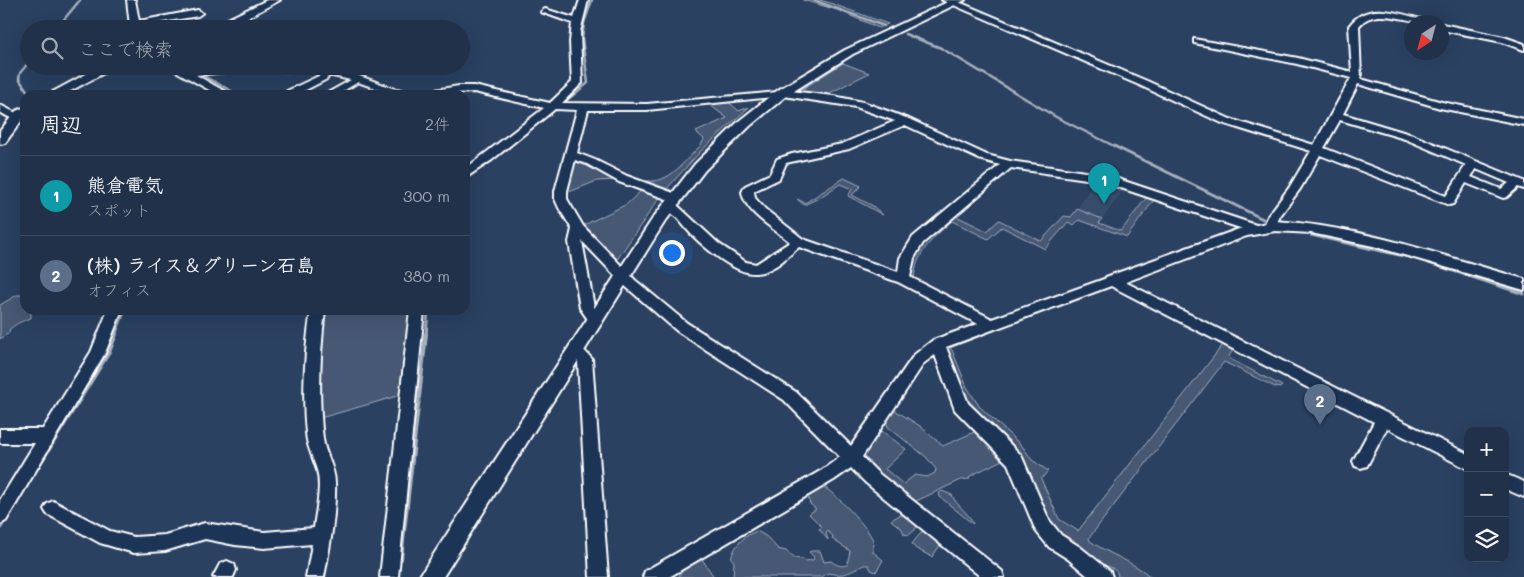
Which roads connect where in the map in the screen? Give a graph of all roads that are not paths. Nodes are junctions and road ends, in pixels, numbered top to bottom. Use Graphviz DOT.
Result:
graph roads {
  1 [pos="131,0"];
  2 [pos="275,0"];
  3 [pos="584,0"];
  4 [pos="954,1"];
  5 [pos="545,12"];
  6 [pos="198,13"];
  7 [pos="1404,19"];
  8 [pos="133,20"];
  9 [pos="166,20"];
  10 [pos="234,20"];
  11 [pos="577,22"];
  12 [pos="1449,28"];
  13 [pos="1197,41"];
  14 [pos="1524,47"];
  15 [pos="93,75"];
  16 [pos="189,75"];
  17 [pos="305,75"];
  18 [pos="340,75"];
  19 [pos="322,77"];
  20 [pos="1356,79"];
  21 [pos="353,82"];
  22 [pos="63,90"];
  23 [pos="217,90"];
  24 [pos="297,90"];
  25 [pos="338,90"];
  26 [pos="380,90"];
  27 [pos="389,90"];
  28 [pos="453,90"];
  29 [pos="780,94"];
  30 [pos="552,106"];
  31 [pos="0,108"];
  32 [pos="583,108"];
  33 [pos="20,114"];
  34 [pos="20,116"];
  35 [pos="1337,116"];
  36 [pos="905,121"];
  37 [pos="1524,122"];
  38 [pos="0,140"];
  39 [pos="1316,149"];
  40 [pos="570,155"];
  41 [pos="1009,164"];
  42 [pos="1473,164"];
  43 [pos="470,170"];
  44 [pos="1464,178"];
  45 [pos="1520,184"];
  46 [pos="672,202"];
  47 [pos="1263,228"];
  48 [pos="578,229"];
  49 [pos="798,242"];
  50 [pos="624,276"];
  51 [pos="903,279"];
  52 [pos="1112,280"];
  53 [pos="1524,285"];
  54 [pos="113,315"];
  55 [pos="317,315"];
  56 [pos="416,315"];
  57 [pos="596,320"];
  58 [pos="990,324"];
  59 [pos="938,344"];
  60 [pos="576,351"];
  61 [pos="1384,419"];
  62 [pos="0,436"];
  63 [pos="49,436"];
  64 [pos="852,458"];
  65 [pos="1464,460"];
  66 [pos="1361,461"];
  67 [pos="1509,483"];
  68 [pos="1524,490"];
  69 [pos="53,509"];
  70 [pos="0,516"];
  71 [pos="323,534"];
  72 [pos="315,577"];
  73 [pos="389,577"];
  74 [pos="430,577"];
  75 [pos="598,577"];
  76 [pos="652,577"];
  77 [pos="995,577"];
  78 [pos="1102,577"];
  1 -- 8 [label="street"];
  2 -- 10 [label="street"];
  3 -- 11 [label="street"];
  4 -- 29 [label="street"];
  4 -- 39 [label="street"];
  5 -- 11 [label="street"];
  6 -- 9 [label="street"];
  7 -- 20 [label="street"];
  11 -- 30 [label="street"];
  12 -- 14 [label="street"];
  13 -- 20 [label="street"];
  15 -- 22 [label="street"];
  16 -- 23 [label="street"];
  17 -- 19 [label="street"];
  18 -- 27 [label="street"];
  19 -- 21 [label="street"];
  19 -- 24 [label="street"];
  20 -- 35 [label="street"];
  20 -- 37 [label="street"];
  21 -- 25 [label="street"];
  21 -- 26 [label="street"];
  28 -- 30 [label="street"];
  29 -- 32 [label="street"];
  29 -- 36 [label="street"];
  29 -- 46 [label="street"];
  30 -- 32 [label="street"];
  30 -- 43 [label="street"];
  31 -- 33 [label="street"];
  32 -- 40 [label="street"];
  34 -- 38 [label="street"];
  35 -- 39 [label="street"];
  35 -- 42 [label="street"];
  36 -- 41 [label="street"];
  36 -- 49 [label="street"];
  39 -- 44 [label="street"];
  39 -- 47 [label="street"];
  40 -- 46 [label="street"];
  40 -- 48 [label="street"];
  41 -- 47 [label="street"];
  41 -- 51 [label="street"];
  42 -- 44 [label="street"];
  42 -- 45 [label="street"];
  44 -- 45 [label="street"];
  46 -- 49 [label="street"];
  46 -- 50 [label="street"];
  47 -- 52 [label="street"];
  47 -- 53 [label="street"];
  48 -- 50 [label="street"];
  48 -- 57 [label="street"];
  49 -- 51 [label="street"];
  50 -- 57 [label="street"];
  50 -- 64 [label="street"];
  51 -- 58 [label="street"];
  52 -- 58 [label="street"];
  52 -- 61 [label="street"];
  54 -- 63 [label="street"];
  55 -- 71 [label="street"];
  56 -- 73 [label="street"];
  57 -- 60 [label="street"];
  58 -- 59 [label="street"];
  59 -- 64 [label="street"];
  59 -- 78 [label="street"];
  60 -- 74 [label="street"];
  60 -- 75 [label="street"];
  61 -- 65 [label="street"];
  61 -- 66 [label="street"];
  62 -- 63 [label="street"];
  63 -- 70 [label="street"];
  64 -- 76 [label="street"];
  64 -- 77 [label="street"];
  67 -- 68 [label="street"];
  69 -- 71 [label="street"];
  71 -- 72 [label="street"];
}
